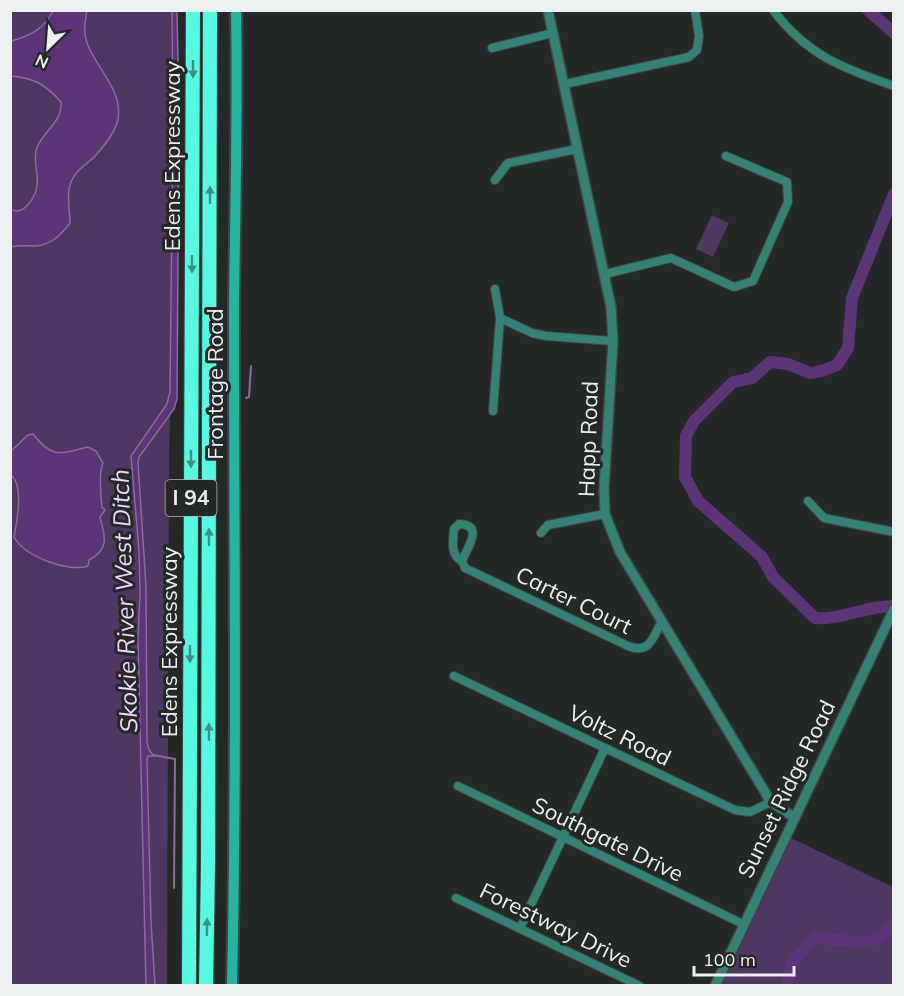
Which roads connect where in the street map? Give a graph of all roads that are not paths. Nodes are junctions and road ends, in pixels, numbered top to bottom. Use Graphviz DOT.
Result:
graph roads {
  1 [pos="193,10"];
  2 [pos="210,10"];
  3 [pos="237,10"];
  4 [pos="548,10"];
  5 [pos="695,10"];
  6 [pos="773,10"];
  7 [pos="553,33"];
  8 [pos="492,48"];
  9 [pos="565,84"];
  10 [pos="894,86"];
  11 [pos="577,149"];
  12 [pos="726,156"];
  13 [pos="495,180"];
  14 [pos="605,274"];
  15 [pos="495,289"];
  16 [pos="500,318"];
  17 [pos="613,341"];
  18 [pos="493,411"];
  19 [pos="808,501"];
  20 [pos="605,514"];
  21 [pos="894,532"];
  22 [pos="541,533"];
  23 [pos="462,561"];
  24 [pos="894,609"];
  25 [pos="662,621"];
  26 [pos="454,676"];
  27 [pos="605,748"];
  28 [pos="458,786"];
  29 [pos="771,802"];
  30 [pos="795,818"];
  31 [pos="563,837"];
  32 [pos="456,898"];
  33 [pos="743,924"];
  34 [pos="520,928"];
  35 [pos="189,986"];
  36 [pos="206,986"];
  37 [pos="232,986"];
  38 [pos="640,986"];
  39 [pos="715,986"];
  1 -- 35 [label="highway, Edens Expressway / I 94, one-way"];
  36 -- 2 [label="highway, Edens Expressway / I 94, one-way"];
  3 -- 37 [label="main road, Frontage Road"];
  4 -- 7 [label="street, Happ Road"];
  5 -- 9 [label="street"];
  6 -- 10 [label="street"];
  7 -- 8 [label="street"];
  7 -- 9 [label="street, Happ Road"];
  9 -- 11 [label="street, Happ Road"];
  11 -- 13 [label="street"];
  11 -- 14 [label="street, Happ Road"];
  12 -- 14 [label="street"];
  14 -- 17 [label="street, Happ Road"];
  15 -- 16 [label="street"];
  16 -- 17 [label="street"];
  16 -- 18 [label="street"];
  17 -- 20 [label="street, Happ Road"];
  19 -- 21 [label="street"];
  20 -- 22 [label="street"];
  20 -- 25 [label="street, Happ Road"];
  23 -- 25 [label="street, Carter Court"];
  24 -- 30 [label="street, Sunset Ridge Road"];
  25 -- 29 [label="street, Happ Road"];
  26 -- 27 [label="street, Voltz Road"];
  27 -- 29 [label="street, Voltz Road"];
  27 -- 31 [label="street"];
  28 -- 31 [label="street, Southgate Drive"];
  29 -- 30 [label="street, Happ Road"];
  30 -- 33 [label="street, Sunset Ridge Road"];
  31 -- 33 [label="street, Southgate Drive"];
  31 -- 34 [label="street"];
  32 -- 34 [label="street, Forestway Drive"];
  33 -- 39 [label="street, Sunset Ridge Road"];
  34 -- 38 [label="street, Forestway Drive"];
}
